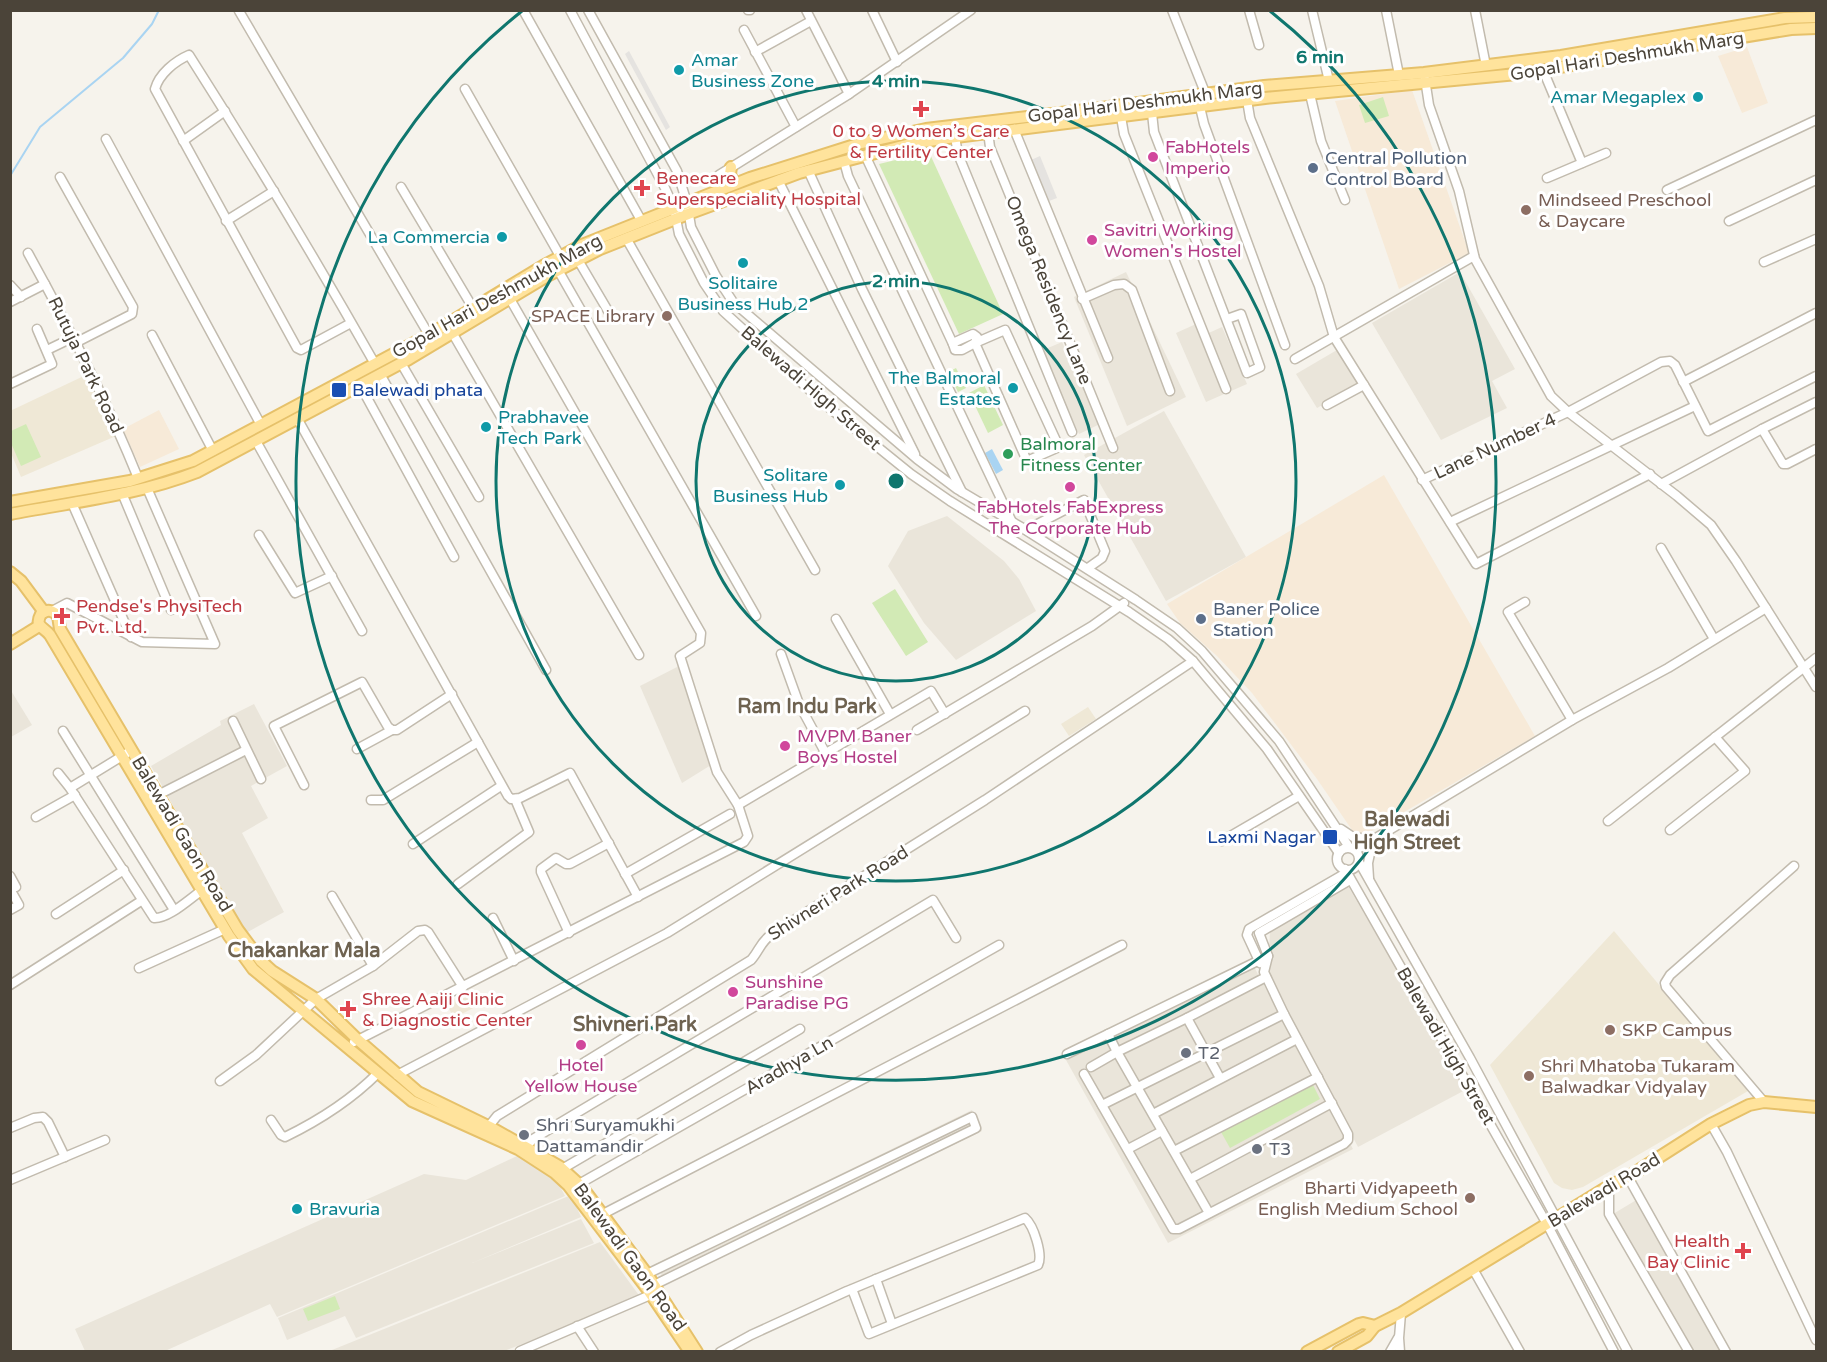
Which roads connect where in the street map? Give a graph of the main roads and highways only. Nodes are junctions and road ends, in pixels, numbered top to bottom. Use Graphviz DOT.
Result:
graph roads {
  1 [pos="1816,17"];
  2 [pos="1816,28"];
  3 [pos="1425,78"];
  4 [pos="731,167"];
  5 [pos="734,184"];
  6 [pos="688,208"];
  7 [pos="675,213"];
  8 [pos="457,327"];
  9 [pos="378,369"];
  10 [pos="10,502"];
  11 [pos="10,514"];
  12 [pos="10,572"];
  13 [pos="48,611"];
  14 [pos="58,626"];
  15 [pos="44,629"];
  16 [pos="10,644"];
  17 [pos="127,753"];
  18 [pos="206,887"];
  19 [pos="353,1043"];
  20 [pos="1816,1107"];
  21 [pos="559,1171"];
  22 [pos="654,1291"];
  23 [pos="1375,1326"];
  24 [pos="690,1352"];
  25 [pos="698,1352"];
  26 [pos="1307,1352"];
  27 [pos="1338,1352"];
  1 -- 3 [label="main road, Gopal Hari Deshmukh Marg"];
  2 -- 3 [label="main road, Gopal Hari Deshmukh Marg"];
  3 -- 5 [label="main road, Gopal Hari Deshmukh Marg"];
  3 -- 6 [label="main road, Gopal Hari Deshmukh Marg"];
  4 -- 5 [label="main road"];
  5 -- 6 [label="main road, Gopal Hari Deshmukh Marg"];
  6 -- 7 [label="main road, Gopal Hari Deshmukh Marg"];
  7 -- 8 [label="main road, Gopal Hari Deshmukh Marg"];
  7 -- 8 [label="main road, Gopal Hari Deshmukh Marg"];
  8 -- 9 [label="main road, Gopal Hari Deshmukh Marg"];
  8 -- 9 [label="main road, Gopal Hari Deshmukh Marg"];
  9 -- 10 [label="main road, Gopal Hari Deshmukh Marg"];
  9 -- 11 [label="main road, Gopal Hari Deshmukh Marg"];
  12 -- 13 [label="main road"];
  13 -- 14 [label="main road"];
  13 -- 15 [label="main road"];
  14 -- 15 [label="main road"];
  14 -- 17 [label="main road, Balewadi Gaon Road"];
  15 -- 16 [label="main road"];
  15 -- 17 [label="main road, Balewadi Gaon Road"];
  17 -- 18 [label="main road, Balewadi Gaon Road"];
  17 -- 18 [label="main road, Balewadi Gaon Road"];
  18 -- 19 [label="main road, Balewadi Gaon Road"];
  18 -- 19 [label="main road, Balewadi Gaon Road"];
  19 -- 21 [label="main road, Balewadi Gaon Road"];
  19 -- 21 [label="main road, Balewadi Gaon Road"];
  20 -- 23 [label="main road, Balewadi Road"];
  21 -- 22 [label="main road, Balewadi Gaon Road"];
  21 -- 22 [label="main road, Balewadi Gaon Road"];
  22 -- 24 [label="main road, Balewadi Gaon Road"];
  22 -- 25 [label="main road, Balewadi Gaon Road"];
  23 -- 26 [label="main road"];
  23 -- 27 [label="main road"];
}
